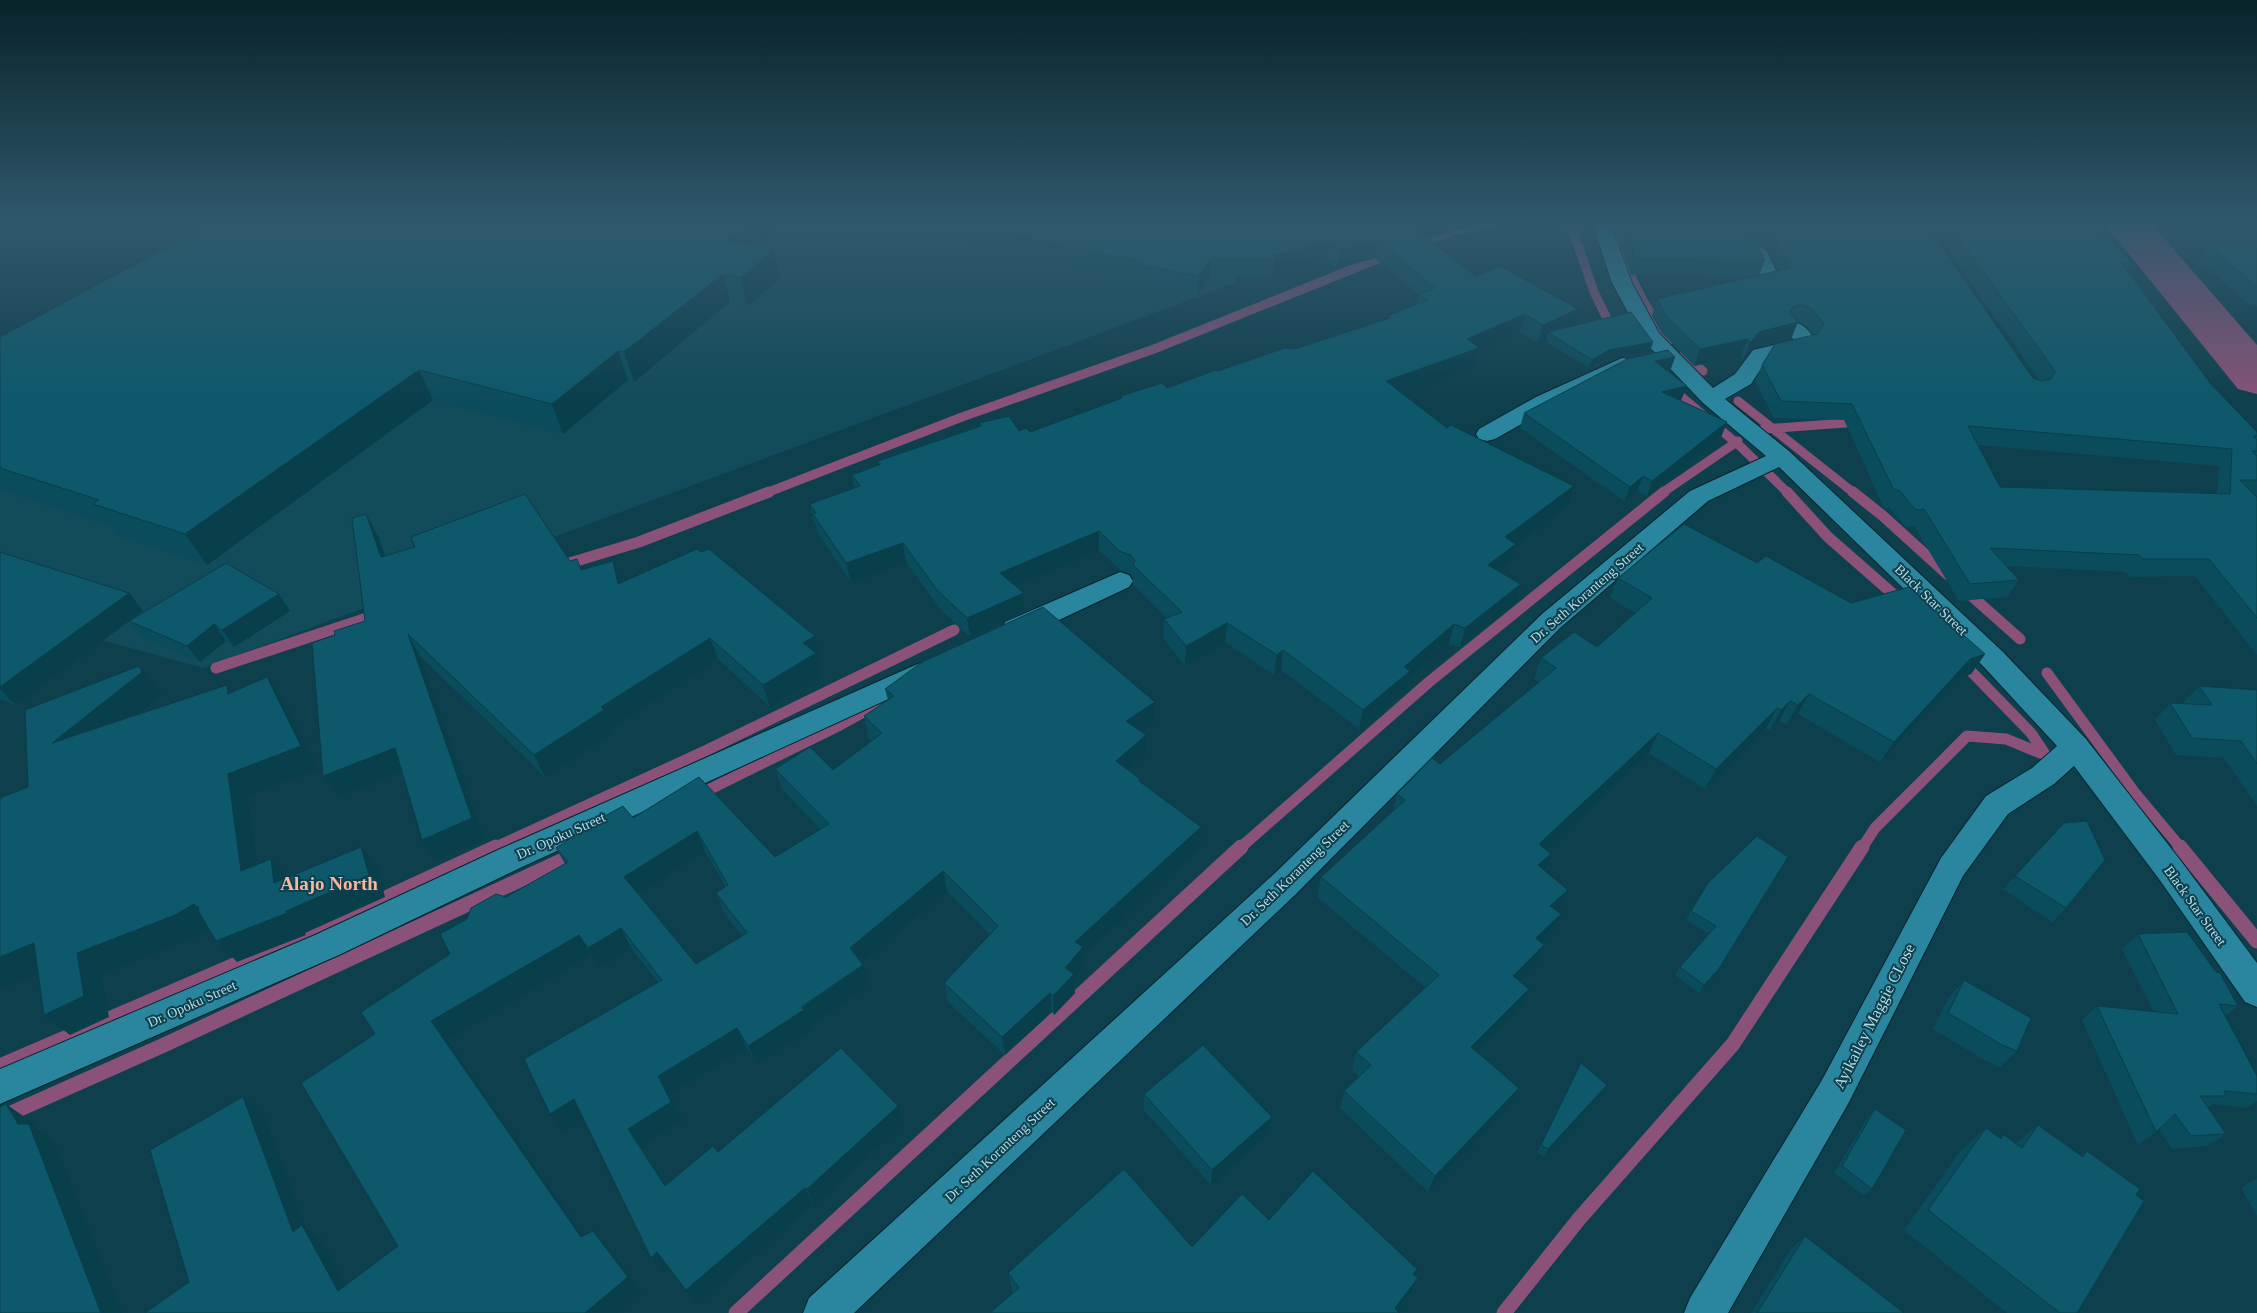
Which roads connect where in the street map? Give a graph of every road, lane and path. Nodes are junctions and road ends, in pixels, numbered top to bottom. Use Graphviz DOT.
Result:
graph roads {
  1 [pos="1622,283"];
  2 [pos="1794,328"];
  3 [pos="1667,355"];
  4 [pos="1711,398"];
  5 [pos="1487,434"];
  6 [pos="1782,458"];
  7 [pos="1120,581"];
  8 [pos="986,643"];
  9 [pos="950,659"];
  10 [pos="2076,747"];
  11 [pos="2257,991"];
  12 [pos="0,1087"];
  13 [pos="824,1313"];
  14 [pos="1706,1313"];
  1 -- 3 [label="street, Black Star Street"];
  2 -- 4 [label="street"];
  3 -- 4 [label="street, Black Star Street"];
  3 -- 5 [label="street"];
  4 -- 6 [label="street, Black Star Street"];
  6 -- 10 [label="street, Black Star Street"];
  6 -- 13 [label="street, Dr. Seth Koranteng Street"];
  7 -- 8 [label="street"];
  9 -- 12 [label="street, Dr. Opoku Street"];
  10 -- 11 [label="street, Black Star Street"];
  10 -- 14 [label="street, Ayikailey Maggie CLose"];
}
